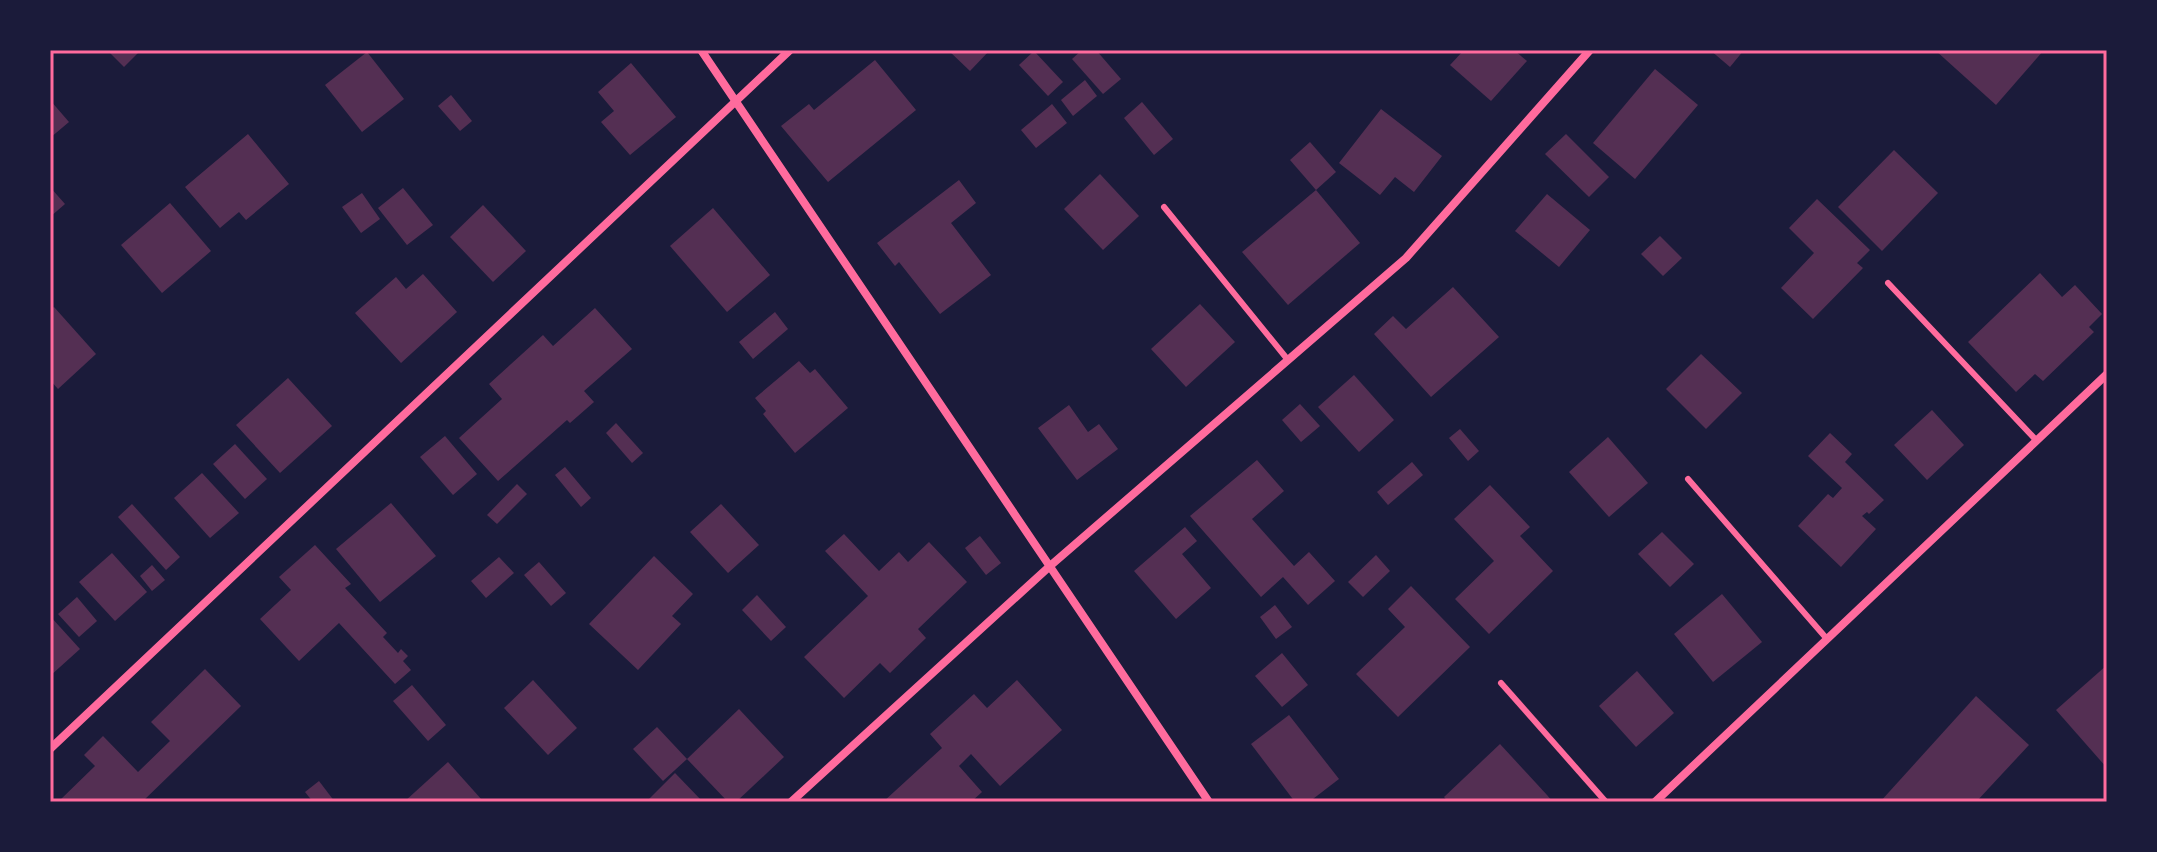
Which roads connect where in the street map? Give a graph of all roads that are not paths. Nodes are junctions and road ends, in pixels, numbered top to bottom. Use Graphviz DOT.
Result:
graph roads {
  1 [pos="701,50"];
  2 [pos="790,50"];
  3 [pos="1590,50"];
  4 [pos="735,100"];
  5 [pos="1164,207"];
  6 [pos="1888,283"];
  7 [pos="1288,360"];
  8 [pos="2107,374"];
  9 [pos="2037,441"];
  10 [pos="1688,479"];
  11 [pos="1050,566"];
  12 [pos="1827,639"];
  13 [pos="1501,683"];
  14 [pos="50,749"];
  15 [pos="791,802"];
  16 [pos="1209,802"];
  17 [pos="1606,802"];
  18 [pos="1655,802"];
  1 -- 4 [label="street"];
  2 -- 4 [label="street"];
  3 -- 7 [label="street"];
  4 -- 11 [label="street"];
  4 -- 14 [label="street"];
  5 -- 7 [label="lane"];
  6 -- 9 [label="lane"];
  7 -- 11 [label="street"];
  8 -- 9 [label="street"];
  9 -- 12 [label="street"];
  10 -- 12 [label="lane"];
  11 -- 15 [label="street"];
  11 -- 16 [label="street"];
  12 -- 18 [label="street"];
  13 -- 17 [label="lane"];
}
